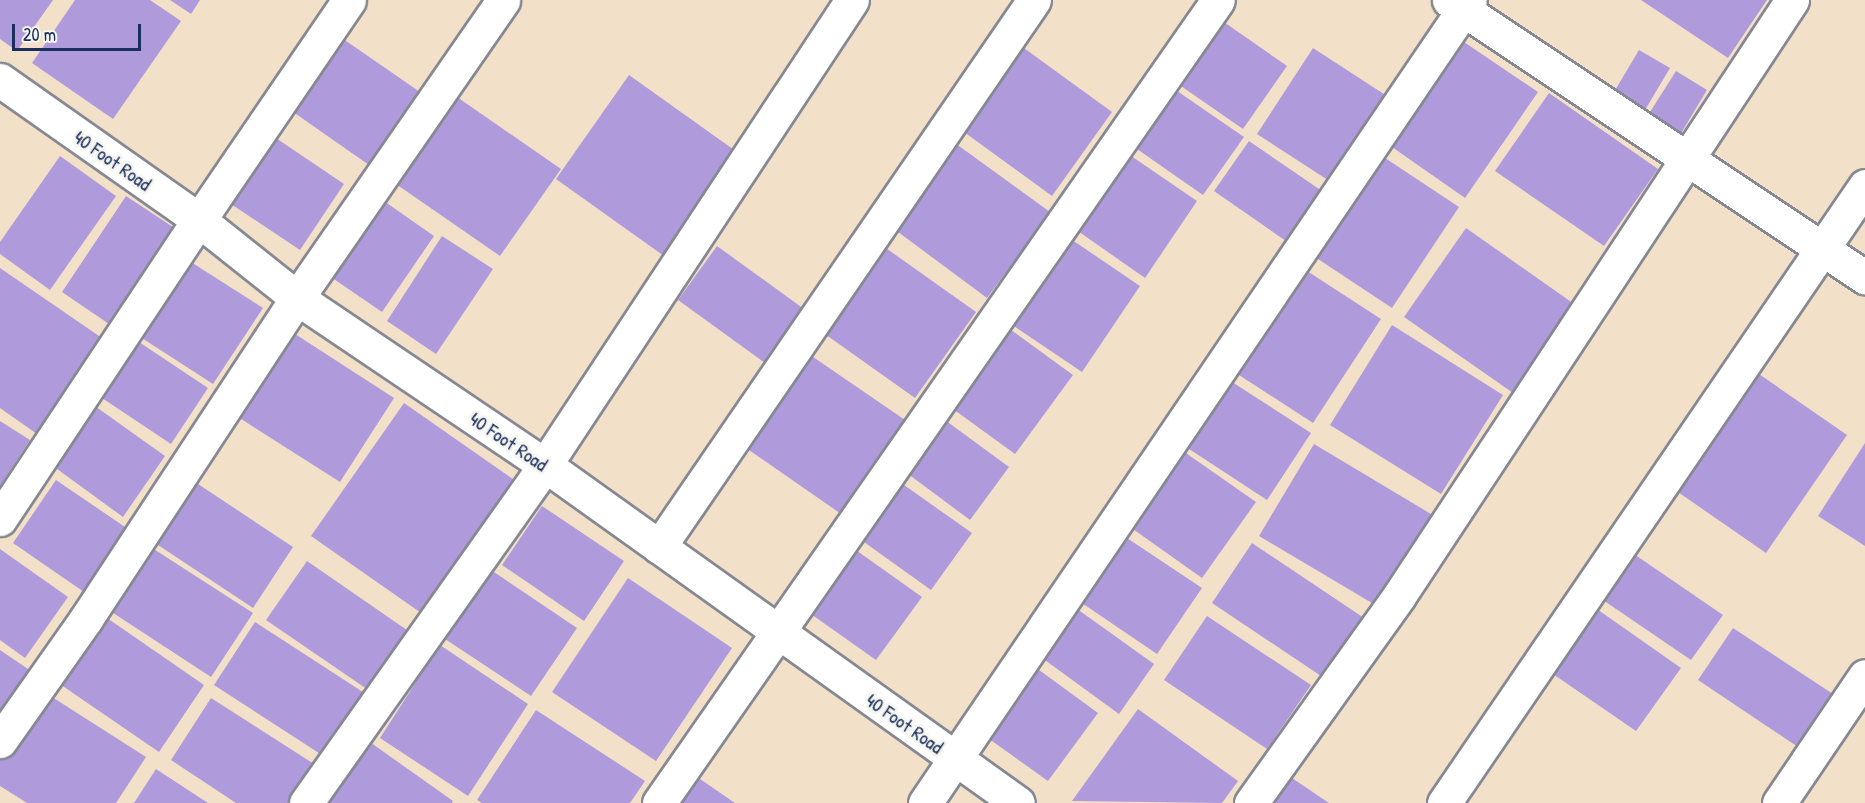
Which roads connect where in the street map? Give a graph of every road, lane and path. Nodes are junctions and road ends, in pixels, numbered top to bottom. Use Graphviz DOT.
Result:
graph roads {
  1 [pos="350,0"];
  2 [pos="503,0"];
  3 [pos="852,0"];
  4 [pos="1034,0"];
  5 [pos="1218,0"];
  6 [pos="1792,0"];
  7 [pos="1460,3"];
  8 [pos="0,80"];
  9 [pos="1688,160"];
  10 [pos="1865,186"];
  11 [pos="198,220"];
  12 [pos="1823,249"];
  13 [pos="1865,277"];
  14 [pos="297,298"];
  15 [pos="545,465"];
  16 [pos="0,519"];
  17 [pos="658,547"];
  18 [pos="777,633"];
  19 [pos="1865,676"];
  20 [pos="0,741"];
  21 [pos="956,759"];
  22 [pos="306,803"];
  23 [pos="658,803"];
  24 [pos="925,803"];
  25 [pos="1018,803"];
  26 [pos="1251,803"];
  27 [pos="1444,803"];
  28 [pos="1779,803"];
  1 -- 11 [label="street"];
  2 -- 14 [label="street"];
  3 -- 15 [label="street"];
  4 -- 17 [label="street"];
  5 -- 18 [label="street"];
  6 -- 9 [label="street"];
  7 -- 9 [label="street"];
  7 -- 21 [label="street"];
  8 -- 11 [label="street, 40 Foot Road"];
  9 -- 12 [label="street"];
  9 -- 26 [label="street"];
  10 -- 12 [label="street"];
  11 -- 14 [label="street, 40 Foot Road"];
  11 -- 16 [label="street"];
  12 -- 13 [label="street"];
  12 -- 27 [label="street"];
  14 -- 15 [label="street, 40 Foot Road"];
  14 -- 20 [label="street"];
  15 -- 17 [label="street, 40 Foot Road"];
  15 -- 22 [label="street"];
  17 -- 18 [label="street, 40 Foot Road"];
  18 -- 21 [label="street, 40 Foot Road"];
  18 -- 23 [label="street"];
  19 -- 28 [label="street"];
  21 -- 24 [label="street"];
  21 -- 25 [label="street, 40 Foot Road"];
}
